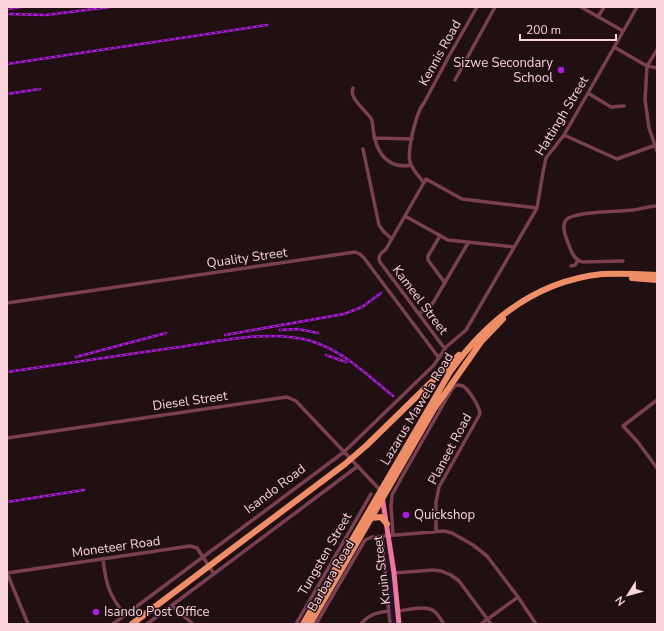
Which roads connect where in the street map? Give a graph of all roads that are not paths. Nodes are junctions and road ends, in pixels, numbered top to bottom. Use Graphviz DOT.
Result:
graph roads {
  1 [pos="477,7"];
  2 [pos="495,7"];
  3 [pos="581,7"];
  4 [pos="604,7"];
  5 [pos="637,7"];
  6 [pos="598,17"];
  7 [pos="623,31"];
  8 [pos="614,47"];
  9 [pos="657,50"];
  10 [pos="647,66"];
  11 [pos="657,68"];
  12 [pos="455,80"];
  13 [pos="353,88"];
  14 [pos="588,93"];
  15 [pos="624,106"];
  16 [pos="564,135"];
  17 [pos="374,138"];
  18 [pos="412,139"];
  19 [pos="656,145"];
  20 [pos="363,149"];
  21 [pos="657,151"];
  22 [pos="411,165"];
  23 [pos="424,183"];
  24 [pos="657,206"];
  25 [pos="537,208"];
  26 [pos="405,216"];
  27 [pos="440,236"];
  28 [pos="392,239"];
  29 [pos="468,243"];
  30 [pos="514,248"];
  31 [pos="578,260"];
  32 [pos="623,261"];
  33 [pos="571,266"];
  34 [pos="657,275"];
  35 [pos="657,280"];
  36 [pos="445,284"];
  37 [pos="7,303"];
  38 [pos="419,314"];
  39 [pos="472,344"];
  40 [pos="445,350"];
  41 [pos="471,354"];
  42 [pos="439,358"];
  43 [pos="450,372"];
  44 [pos="428,386"];
  45 [pos="657,400"];
  46 [pos="7,438"];
  47 [pos="344,452"];
  48 [pos="351,459"];
  49 [pos="358,466"];
  50 [pos="657,468"];
  51 [pos="371,494"];
  52 [pos="382,494"];
  53 [pos="371,518"];
  54 [pos="387,524"];
  55 [pos="436,531"];
  56 [pos="390,535"];
  57 [pos="382,537"];
  58 [pos="202,557"];
  59 [pos="103,559"];
  60 [pos="209,566"];
  61 [pos="7,573"];
  62 [pos="394,573"];
  63 [pos="214,574"];
  64 [pos="518,597"];
  65 [pos="172,606"];
  66 [pos="388,611"];
  67 [pos="398,611"];
  68 [pos="125,615"];
  69 [pos="488,619"];
  70 [pos="28,624"];
  71 [pos="113,624"];
  72 [pos="132,624"];
  73 [pos="147,624"];
  74 [pos="193,624"];
  75 [pos="296,624"];
  76 [pos="303,624"];
  77 [pos="310,624"];
  78 [pos="316,624"];
  79 [pos="361,624"];
  80 [pos="390,624"];
  81 [pos="399,624"];
  82 [pos="444,624"];
  83 [pos="481,624"];
  84 [pos="491,624"];
  85 [pos="536,624"];
  1 -- 18 [label="street, Kennis Road"];
  2 -- 12 [label="street"];
  3 -- 6 [label="street"];
  4 -- 6 [label="street"];
  5 -- 7 [label="street, Hattingh Street"];
  6 -- 7 [label="street"];
  7 -- 8 [label="street, Hattingh Street"];
  8 -- 10 [label="street"];
  8 -- 14 [label="street, Hattingh Street"];
  9 -- 10 [label="street"];
  10 -- 11 [label="street"];
  10 -- 19 [label="street"];
  13 -- 17 [label="street"];
  14 -- 15 [label="street"];
  14 -- 16 [label="street, Hattingh Street"];
  16 -- 19 [label="street"];
  16 -- 25 [label="street, Hattingh Street"];
  17 -- 18 [label="street"];
  17 -- 22 [label="street"];
  18 -- 22 [label="street, Kennis Road"];
  19 -- 21 [label="street"];
  20 -- 28 [label="street"];
  22 -- 23 [label="street"];
  23 -- 25 [label="street"];
  23 -- 26 [label="street"];
  24 -- 31 [label="street"];
  25 -- 30 [label="street, Hattingh Street"];
  26 -- 27 [label="street"];
  26 -- 28 [label="street"];
  27 -- 29 [label="street"];
  27 -- 36 [label="street"];
  28 -- 38 [label="street, Kameel Street"];
  29 -- 30 [label="street"];
  29 -- 36 [label="street"];
  30 -- 40 [label="street, Hattingh Street"];
  31 -- 32 [label="street"];
  31 -- 33 [label="street"];
  34 -- 39 [label="main road, Lazarus Mawela Road"];
  35 -- 41 [label="main road, Lazarus Mawela Road"];
  36 -- 38 [label="street"];
  37 -- 42 [label="street, Quality Street"];
  38 -- 40 [label="street, Kameel Street"];
  39 -- 43 [label="main road, Lazarus Mawela Road"];
  39 -- 44 [label="main road, Isando Road"];
  40 -- 42 [label="street, Hattingh Street"];
  41 -- 43 [label="main road"];
  41 -- 52 [label="main road, Lazarus Mawela Road"];
  42 -- 47 [label="street, Isando Road"];
  43 -- 44 [label="main road, Isando Road"];
  43 -- 52 [label="main road, Lazarus Mawela Road"];
  44 -- 48 [label="main road, Isando Road"];
  45 -- 50 [label="street"];
  46 -- 47 [label="street, Diesel Street"];
  47 -- 48 [label="street, Diesel Street"];
  47 -- 58 [label="street, Isando Road"];
  48 -- 49 [label="street"];
  48 -- 60 [label="main road, Isando Road"];
  49 -- 52 [label="street"];
  49 -- 63 [label="street"];
  51 -- 75 [label="street, Tungsten Street"];
  52 -- 53 [label="main road, Lazarus Mawela Road"];
  52 -- 54 [label="main road, Kruin Street"];
  52 -- 76 [label="main road, Lazarus Mawela Road"];
  53 -- 54 [label="main road"];
  53 -- 77 [label="main road, Lazarus Mawela Road"];
  54 -- 56 [label="main road, Kruin Street"];
  55 -- 56 [label="street, Barbara Road"];
  55 -- 56 [label="street, Planeet Road"];
  55 -- 64 [label="street, Barbara Road"];
  56 -- 57 [label="street, Barbara Road"];
  56 -- 62 [label="main road, Kruin Street"];
  57 -- 66 [label="street, Kruin Street"];
  57 -- 78 [label="street, Barbara Road"];
  58 -- 59 [label="street, Moneteer Road"];
  58 -- 60 [label="street, Moneteer Road"];
  58 -- 68 [label="street, Isando Road"];
  59 -- 61 [label="street, Moneteer Road"];
  59 -- 68 [label="street"];
  60 -- 63 [label="street, Moneteer Road"];
  60 -- 72 [label="main road, Isando Road"];
  61 -- 70 [label="street"];
  62 -- 67 [label="main road, Kruin Street"];
  62 -- 69 [label="street"];
  63 -- 65 [label="street"];
  64 -- 69 [label="street"];
  64 -- 85 [label="street, Barbara Road"];
  65 -- 73 [label="street"];
  65 -- 74 [label="street"];
  66 -- 79 [label="street"];
  66 -- 80 [label="street, Kruin Street"];
  67 -- 81 [label="main road, Kruin Street"];
  67 -- 82 [label="street"];
  68 -- 71 [label="street, Isando Road"];
  69 -- 83 [label="street"];
  69 -- 84 [label="street"];
}
